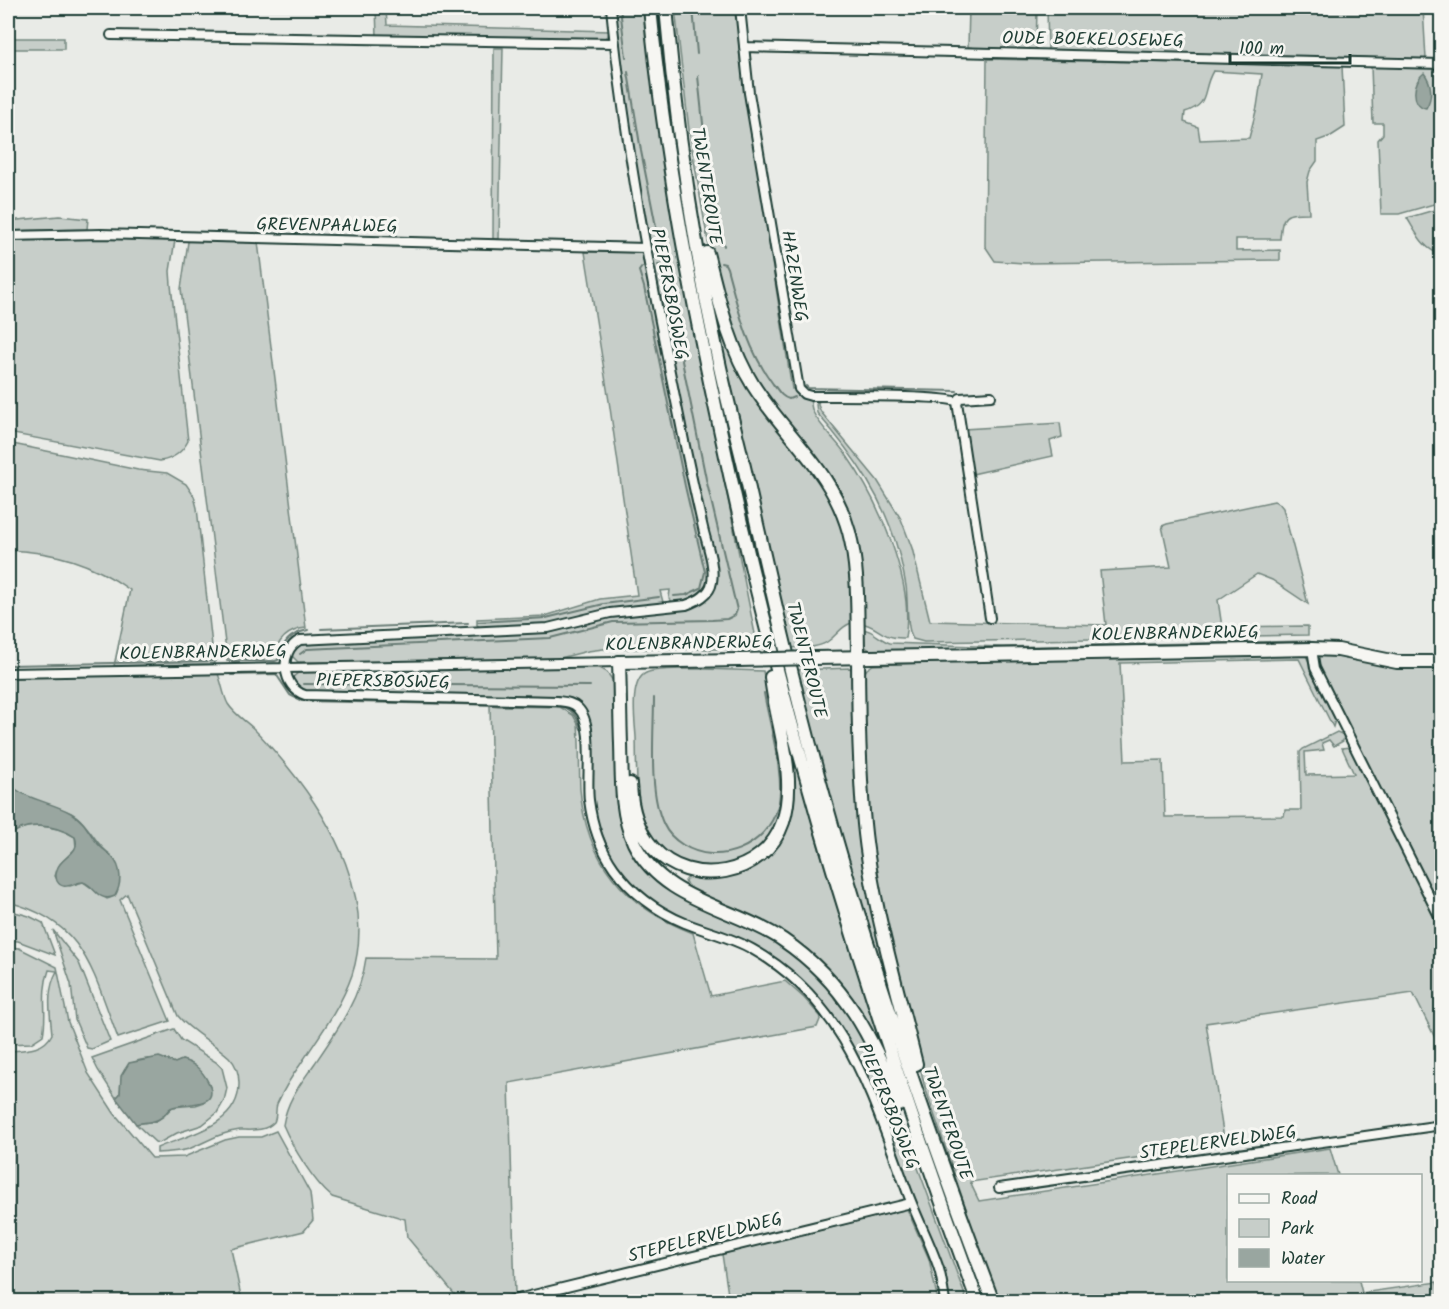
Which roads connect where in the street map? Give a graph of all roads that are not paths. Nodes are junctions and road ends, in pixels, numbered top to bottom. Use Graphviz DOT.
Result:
graph roads {
  1 [pos="611,8"];
  2 [pos="650,8"];
  3 [pos="666,8"];
  4 [pos="740,8"];
  5 [pos="111,35"];
  6 [pos="615,43"];
  7 [pos="744,47"];
  8 [pos="1442,64"];
  9 [pos="687,183"];
  10 [pos="8,236"];
  11 [pos="646,248"];
  12 [pos="991,396"];
  13 [pos="957,402"];
  14 [pos="990,618"];
  15 [pos="767,637"];
  16 [pos="1312,649"];
  17 [pos="858,657"];
  18 [pos="623,662"];
  19 [pos="1442,662"];
  20 [pos="286,669"];
  21 [pos="8,673"];
  22 [pos="1442,922"];
  23 [pos="1442,1125"];
  24 [pos="931,1132"];
  25 [pos="999,1188"];
  26 [pos="939,1198"];
  27 [pos="911,1203"];
  28 [pos="505,1302"];
  29 [pos="945,1302"];
  30 [pos="978,1302"];
  31 [pos="993,1302"];
  1 -- 6 [label="street, PIEPERSBOSWEG"];
  2 -- 15 [label="main road, TWENTEROUTE"];
  3 -- 9 [label="main road, TWENTEROUTE"];
  4 -- 7 [label="street, HAZENWEG"];
  5 -- 6 [label="street"];
  6 -- 11 [label="street, PIEPERSBOSWEG"];
  7 -- 8 [label="street, OUDE BOEKELOSEWEG"];
  7 -- 13 [label="street, HAZENWEG"];
  9 -- 17 [label="main road"];
  9 -- 24 [label="main road, TWENTEROUTE"];
  10 -- 11 [label="street, GREVENPAALWEG"];
  11 -- 20 [label="street, PIEPERSBOSWEG"];
  12 -- 13 [label="street"];
  13 -- 14 [label="street"];
  15 -- 18 [label="main road"];
  15 -- 26 [label="main road, TWENTEROUTE"];
  16 -- 17 [label="main road, KOLENBRANDERWEG"];
  16 -- 19 [label="main road, KOLENBRANDERWEG"];
  16 -- 22 [label="street"];
  17 -- 18 [label="main road, KOLENBRANDERWEG, bridge"];
  17 -- 24 [label="main road"];
  18 -- 20 [label="street, KOLENBRANDERWEG"];
  18 -- 26 [label="main road"];
  20 -- 21 [label="street, KOLENBRANDERWEG"];
  20 -- 27 [label="street, PIEPERSBOSWEG"];
  23 -- 25 [label="street, STEPELERVELDWEG"];
  24 -- 31 [label="main road, TWENTEROUTE"];
  26 -- 30 [label="main road, TWENTEROUTE"];
  27 -- 28 [label="street, STEPELERVELDWEG"];
  27 -- 29 [label="street, PIEPERSBOSWEG"];
}
